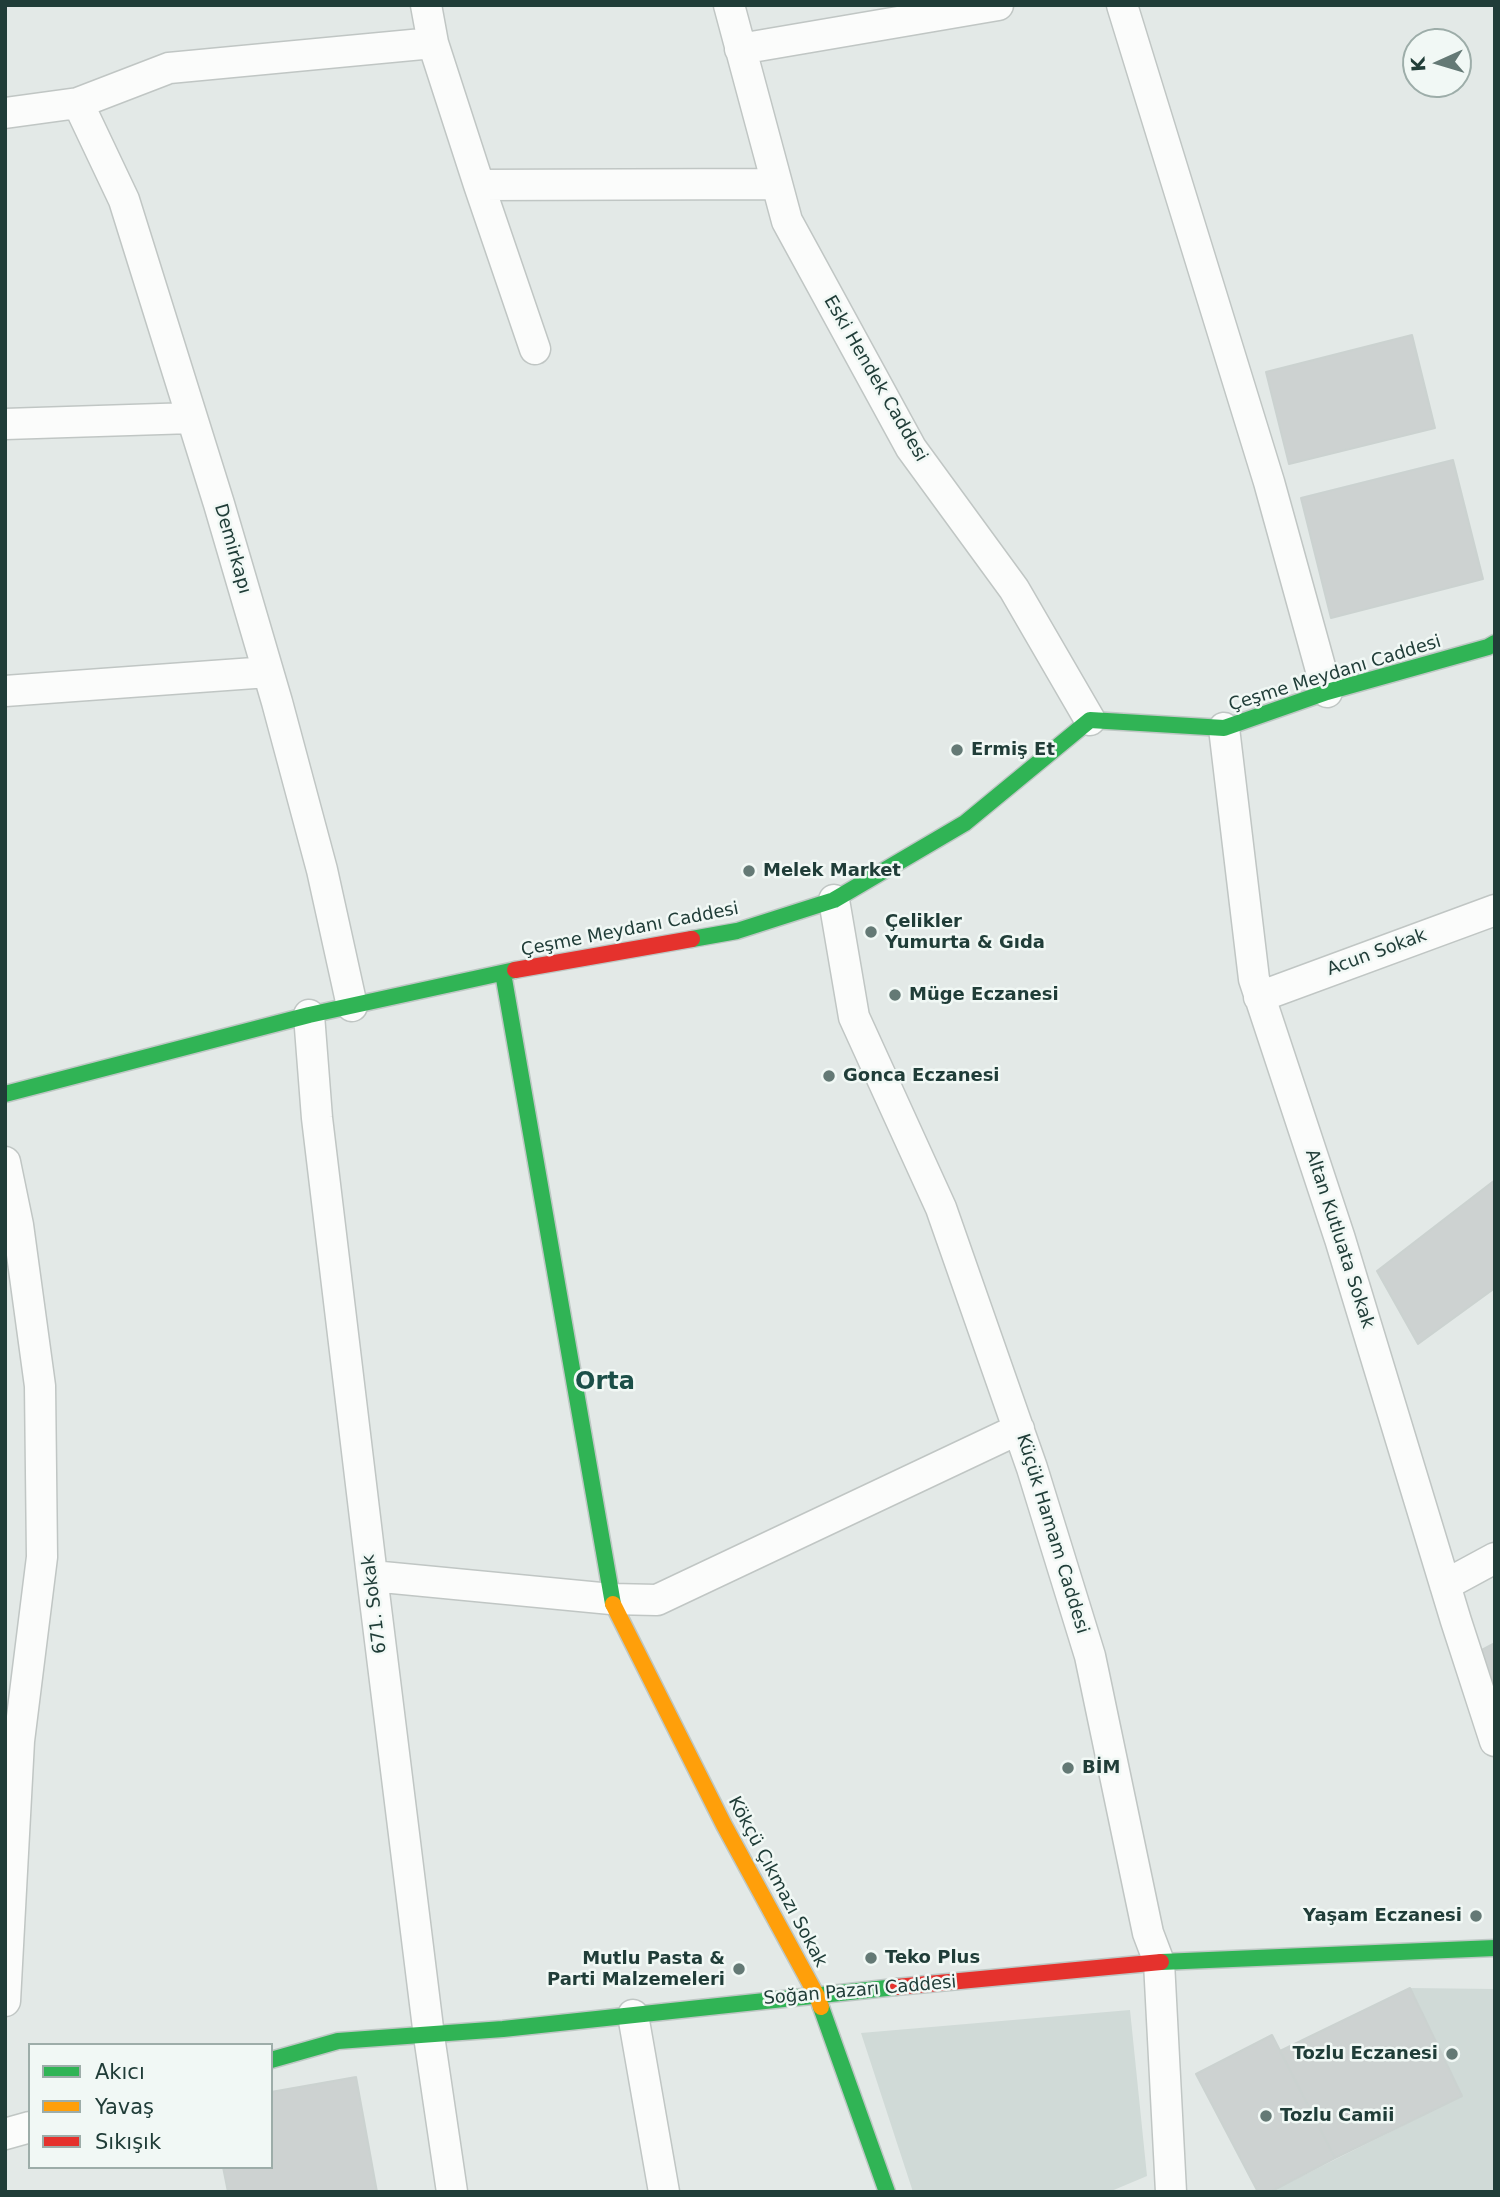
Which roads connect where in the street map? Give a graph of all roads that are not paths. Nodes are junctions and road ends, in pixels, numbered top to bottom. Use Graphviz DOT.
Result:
graph roads {
  1 [pos="426,5"];
  2 [pos="729,5"];
  3 [pos="998,5"];
  4 [pos="1122,5"];
  5 [pos="433,43"];
  6 [pos="740,49"];
  7 [pos="78,103"];
  8 [pos="5,113"];
  9 [pos="777,184"];
  10 [pos="479,185"];
  11 [pos="535,349"];
  12 [pos="192,418"];
  13 [pos="5,424"];
  14 [pos="1495,643"];
  15 [pos="268,672"];
  16 [pos="5,691"];
  17 [pos="1327,692"];
  18 [pos="1090,720"];
  19 [pos="1224,728"];
  20 [pos="834,901"];
  21 [pos="1495,910"];
  22 [pos="503,973"];
  23 [pos="1259,997"];
  24 [pos="352,1006"];
  25 [pos="309,1015"];
  26 [pos="5,1094"];
  27 [pos="5,1162"];
  28 [pos="1019,1429"];
  29 [pos="1495,1558"];
  30 [pos="372,1576"];
  31 [pos="1445,1584"];
  32 [pos="611,1599"];
  33 [pos="1495,1741"];
  34 [pos="1495,1948"];
  35 [pos="1159,1962"];
  36 [pos="817,1996"];
  37 [pos="5,2001"];
  38 [pos="632,2015"];
  39 [pos="429,2036"];
  40 [pos="273,2059"];
  41 [pos="28,2128"];
  42 [pos="5,2134"];
  43 [pos="453,2192"];
  44 [pos="664,2192"];
  45 [pos="887,2192"];
  46 [pos="1171,2192"];
  1 -- 5 [label="street"];
  2 -- 6 [label="street, Eski Hendek Caddesi"];
  3 -- 6 [label="street"];
  4 -- 17 [label="street"];
  5 -- 7 [label="street"];
  5 -- 10 [label="street"];
  6 -- 9 [label="street, Eski Hendek Caddesi"];
  7 -- 8 [label="street"];
  7 -- 12 [label="street, Demirkapı"];
  9 -- 10 [label="street"];
  9 -- 18 [label="street, Eski Hendek Caddesi"];
  10 -- 11 [label="street"];
  12 -- 13 [label="street"];
  12 -- 15 [label="street, Demirkapı"];
  14 -- 17 [label="street, Çeşme Meydanı Caddesi"];
  15 -- 16 [label="street"];
  15 -- 24 [label="street, Demirkapı"];
  17 -- 19 [label="street, Çeşme Meydanı Caddesi"];
  18 -- 19 [label="street, Çeşme Meydanı Caddesi"];
  18 -- 20 [label="street, Çeşme Meydanı Caddesi"];
  19 -- 23 [label="street, Altan Kutluata Sokak"];
  20 -- 22 [label="street, Çeşme Meydanı Caddesi"];
  20 -- 28 [label="street, Küçük Hamam Caddesi"];
  21 -- 23 [label="street, Acun Sokak"];
  22 -- 24 [label="street, Çeşme Meydanı Caddesi"];
  22 -- 32 [label="street, Kökçü Çıkmazı Sokak"];
  23 -- 31 [label="street, Altan Kutluata Sokak"];
  24 -- 25 [label="street, Çeşme Meydanı Caddesi"];
  25 -- 26 [label="street, Çeşme Meydanı Caddesi"];
  25 -- 30 [label="street, 671. Sokak"];
  27 -- 37 [label="street"];
  28 -- 32 [label="street"];
  28 -- 35 [label="street, Küçük Hamam Caddesi"];
  29 -- 31 [label="street"];
  30 -- 32 [label="street"];
  30 -- 39 [label="street, 671. Sokak"];
  31 -- 33 [label="street, Altan Kutluata Sokak"];
  32 -- 36 [label="street, Kökçü Çıkmazı Sokak"];
  34 -- 35 [label="street, Soğan Pazarı Caddesi"];
  35 -- 36 [label="street, Soğan Pazarı Caddesi"];
  35 -- 46 [label="street, Küçük Hamam Caddesi"];
  36 -- 38 [label="street, Soğan Pazarı Caddesi"];
  36 -- 45 [label="street, Kökçü Çıkmazı Sokak"];
  38 -- 39 [label="street, Soğan Pazarı Caddesi"];
  38 -- 44 [label="street"];
  39 -- 40 [label="street, Soğan Pazarı Caddesi"];
  39 -- 43 [label="street, 671. Sokak"];
  41 -- 42 [label="street"];
}
